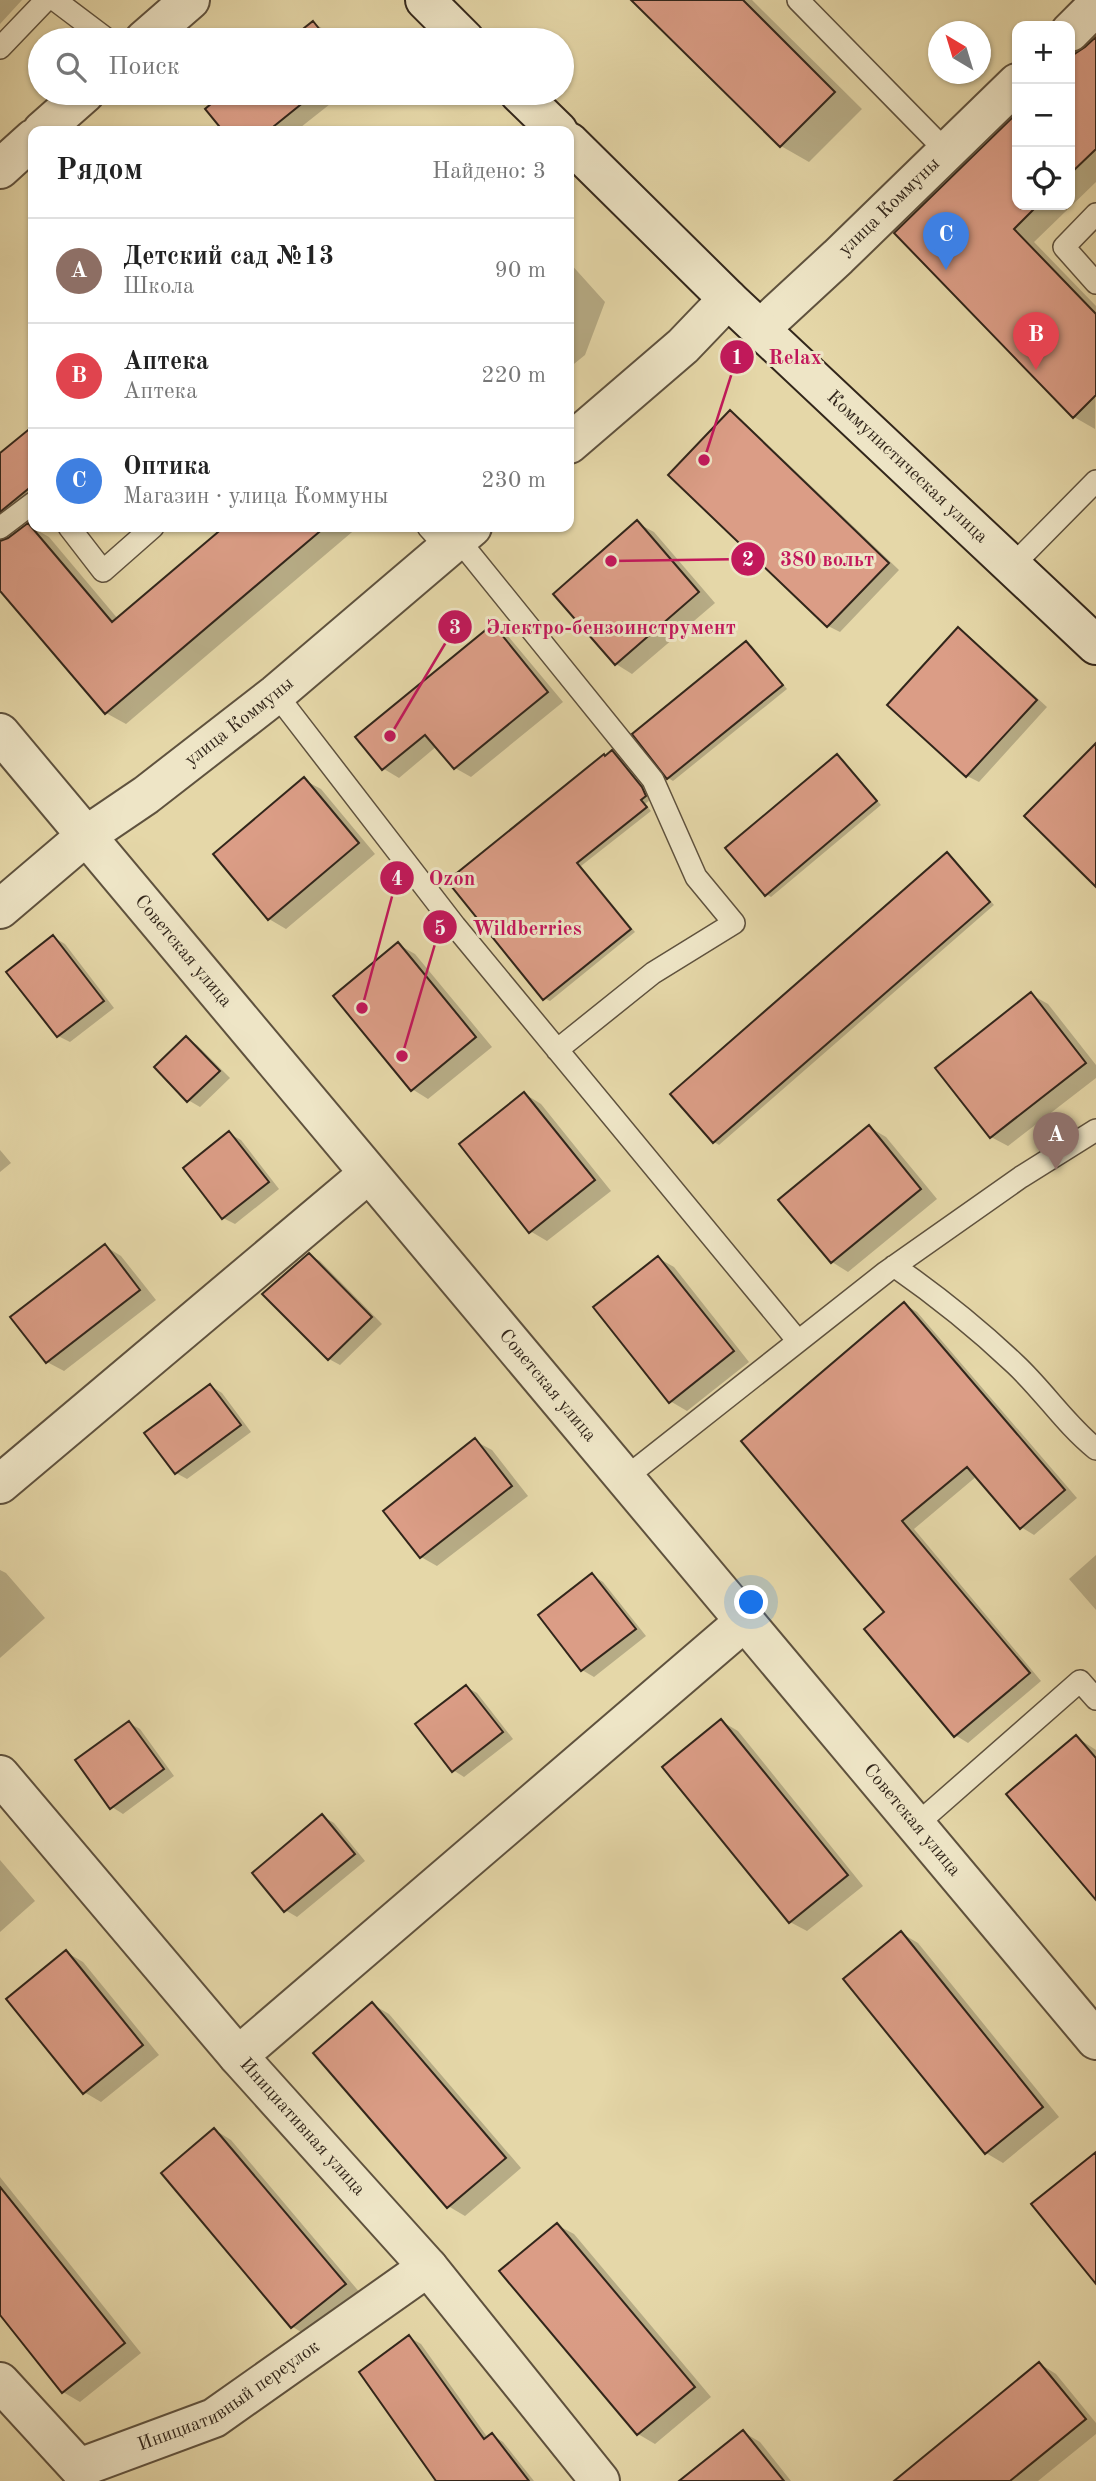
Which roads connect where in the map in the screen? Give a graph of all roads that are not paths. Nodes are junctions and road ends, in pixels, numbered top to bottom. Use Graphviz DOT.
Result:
graph roads {
  1 [pos="46,0"];
  2 [pos="55,0"];
  3 [pos="190,0"];
  4 [pos="425,0"];
  5 [pos="798,0"];
  6 [pos="1096,6"];
  7 [pos="1075,27"];
  8 [pos="92,28"];
  9 [pos="158,28"];
  10 [pos="453,28"];
  11 [pos="0,48"];
  12 [pos="1016,84"];
  13 [pos="71,105"];
  14 [pos="531,105"];
  15 [pos="48,126"];
  16 [pos="553,126"];
  17 [pos="28,144"];
  18 [pos="574,147"];
  19 [pos="947,152"];
  20 [pos="0,169"];
  21 [pos="1096,214"];
  22 [pos="1096,283"];
  23 [pos="728,299"];
  24 [pos="760,329"];
  25 [pos="574,440"];
  26 [pos="1096,481"];
  27 [pos="28,507"];
  28 [pos="0,528"];
  29 [pos="73,532"];
  30 [pos="147,532"];
  31 [pos="451,535"];
  32 [pos="1012,566"];
  33 [pos="1096,645"];
  34 [pos="276,694"];
  35 [pos="0,733"];
  36 [pos="87,835"];
  37 [pos="0,909"];
  38 [pos="557,1050"];
  39 [pos="1096,1130"];
  40 [pos="368,1174"];
  41 [pos="894,1266"];
  42 [pos="798,1341"];
  43 [pos="1096,1449"];
  44 [pos="625,1478"];
  45 [pos="0,1484"];
  46 [pos="745,1621"];
  47 [pos="1096,1699"];
  48 [pos="0,1775"];
  49 [pos="916,1825"];
  50 [pos="1096,2040"];
  51 [pos="238,2056"];
  52 [pos="428,2267"];
  53 [pos="0,2382"];
  54 [pos="600,2481"];
  1 -- 11 [label="lane"];
  2 -- 8 [label="lane"];
  3 -- 9 [label="street"];
  4 -- 10 [label="street"];
  5 -- 19 [label="lane"];
  6 -- 7 [label="street"];
  12 -- 19 [label="street, улица Коммуны"];
  13 -- 15 [label="street"];
  14 -- 16 [label="street"];
  17 -- 20 [label="street"];
  18 -- 23 [label="street, Коммунистическая улица"];
  19 -- 24 [label="street, улица Коммуны"];
  21 -- 22 [label="lane"];
  23 -- 24 [label="street, Коммунистическая улица"];
  23 -- 25 [label="street"];
  24 -- 32 [label="street, Коммунистическая улица"];
  26 -- 32 [label="lane"];
  27 -- 28 [label="lane"];
  29 -- 30 [label="lane"];
  31 -- 34 [label="street, улица Коммуны"];
  31 -- 38 [label="lane"];
  32 -- 33 [label="street, Коммунистическая улица"];
  34 -- 36 [label="street, улица Коммуны"];
  34 -- 38 [label="lane"];
  35 -- 36 [label="street, Советская улица"];
  36 -- 37 [label="street, улица Коммуны"];
  36 -- 40 [label="street, Советская улица"];
  38 -- 42 [label="lane"];
  39 -- 41 [label="lane"];
  40 -- 44 [label="street, Советская улица"];
  40 -- 45 [label="street"];
  41 -- 42 [label="lane"];
  41 -- 43 [label="lane"];
  42 -- 44 [label="lane"];
  44 -- 46 [label="street, Советская улица"];
  46 -- 49 [label="street, Советская улица"];
  46 -- 51 [label="street"];
  47 -- 49 [label="lane"];
  48 -- 51 [label="street, Инициативная улица"];
  49 -- 50 [label="street, Советская улица"];
  51 -- 52 [label="street, Инициативная улица"];
  52 -- 53 [label="street, Инициативный переулок"];
  52 -- 54 [label="street, Инициативная улица"];
}
